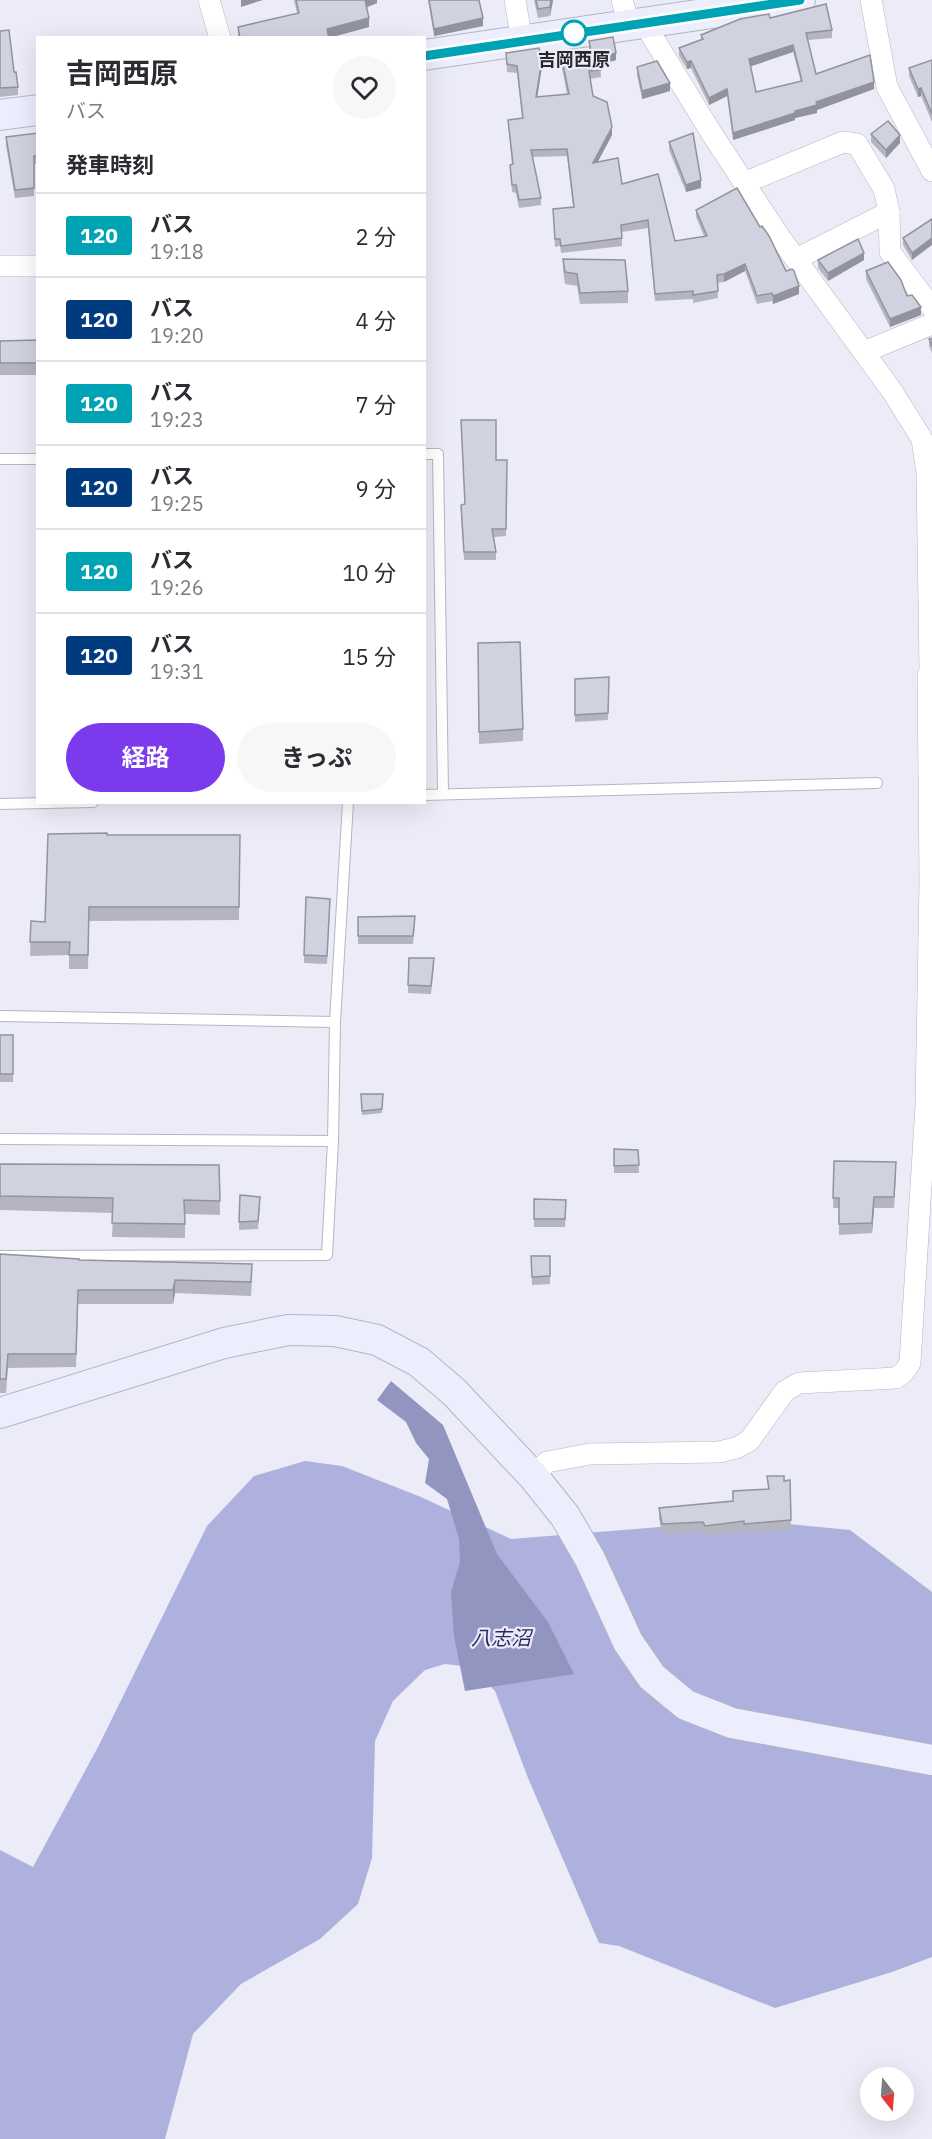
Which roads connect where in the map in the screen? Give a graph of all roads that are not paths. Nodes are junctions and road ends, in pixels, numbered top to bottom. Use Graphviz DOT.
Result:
graph roads {
  1 [pos="209,0"];
  2 [pos="515,0"];
  3 [pos="800,0"];
  4 [pos="871,0"];
  5 [pos="632,16"];
  6 [pos="219,36"];
  7 [pos="522,41"];
  8 [pos="426,56"];
  9 [pos="36,110"];
  10 [pos="0,115"];
  11 [pos="932,171"];
  12 [pos="744,183"];
  13 [pos="889,212"];
  14 [pos="796,259"];
  15 [pos="0,266"];
  16 [pos="36,266"];
  17 [pos="932,308"];
  18 [pos="932,324"];
  19 [pos="864,352"];
  20 [pos="929,440"];
  21 [pos="426,454"];
  22 [pos="0,459"];
  23 [pos="36,459"];
  24 [pos="930,676"];
  25 [pos="877,783"];
  26 [pos="443,794"];
  27 [pos="426,795"];
  28 [pos="36,803"];
  29 [pos="0,804"];
  30 [pos="348,804"];
  31 [pos="0,1016"];
  32 [pos="335,1022"];
  33 [pos="929,1106"];
  34 [pos="0,1139"];
  35 [pos="333,1141"];
  36 [pos="0,1256"];
  37 [pos="0,1413"];
  38 [pos="533,1476"];
  39 [pos="932,1760"];
  1 -- 6 [label="street"];
  2 -- 7 [label="street"];
  3 -- 5 [label="street"];
  4 -- 11 [label="street"];
  5 -- 7 [label="street"];
  5 -- 12 [label="street"];
  7 -- 8 [label="street"];
  9 -- 10 [label="street"];
  12 -- 13 [label="street"];
  12 -- 14 [label="street"];
  13 -- 14 [label="street"];
  13 -- 17 [label="street"];
  14 -- 19 [label="street"];
  15 -- 16 [label="street"];
  18 -- 19 [label="street"];
  19 -- 20 [label="street"];
  20 -- 24 [label="street"];
  21 -- 26 [label="lane"];
  22 -- 23 [label="lane"];
  24 -- 33 [label="street"];
  25 -- 26 [label="lane"];
  26 -- 27 [label="lane"];
  28 -- 29 [label="lane"];
  30 -- 32 [label="lane"];
  31 -- 32 [label="lane"];
  32 -- 35 [label="lane"];
  33 -- 38 [label="street"];
  34 -- 35 [label="lane"];
  35 -- 36 [label="lane"];
  37 -- 38 [label="street"];
  38 -- 39 [label="street"];
}
